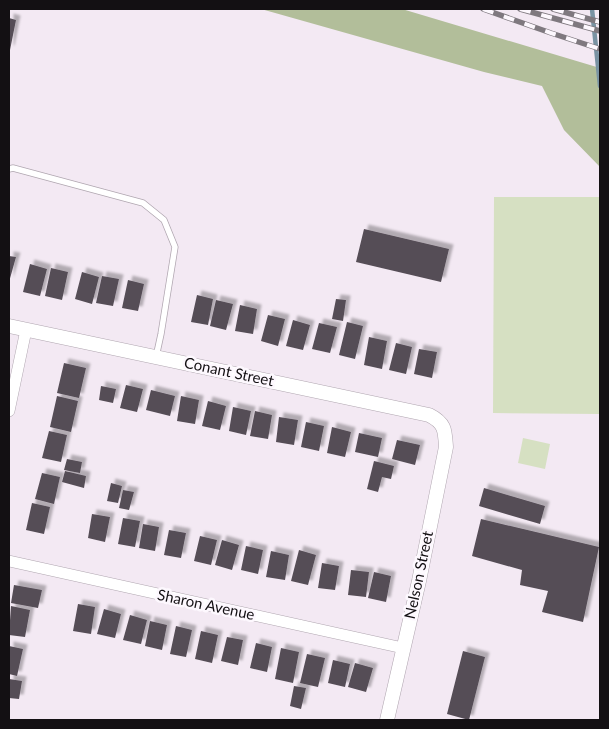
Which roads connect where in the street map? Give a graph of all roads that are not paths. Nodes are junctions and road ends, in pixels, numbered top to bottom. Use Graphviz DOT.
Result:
graph roads {
  1 [pos="9,169"];
  2 [pos="9,326"];
  3 [pos="26,330"];
  4 [pos="156,356"];
  5 [pos="9,411"];
  6 [pos="444,428"];
  7 [pos="9,561"];
  8 [pos="403,648"];
  9 [pos="387,720"];
  1 -- 4 [label="lane"];
  2 -- 3 [label="street, Conant Street"];
  3 -- 4 [label="street, Conant Street"];
  3 -- 5 [label="street"];
  4 -- 6 [label="street, Conant Street"];
  6 -- 8 [label="street, Nelson Street"];
  7 -- 8 [label="street, Sharon Avenue"];
  8 -- 9 [label="street, Nelson Street"];
}
